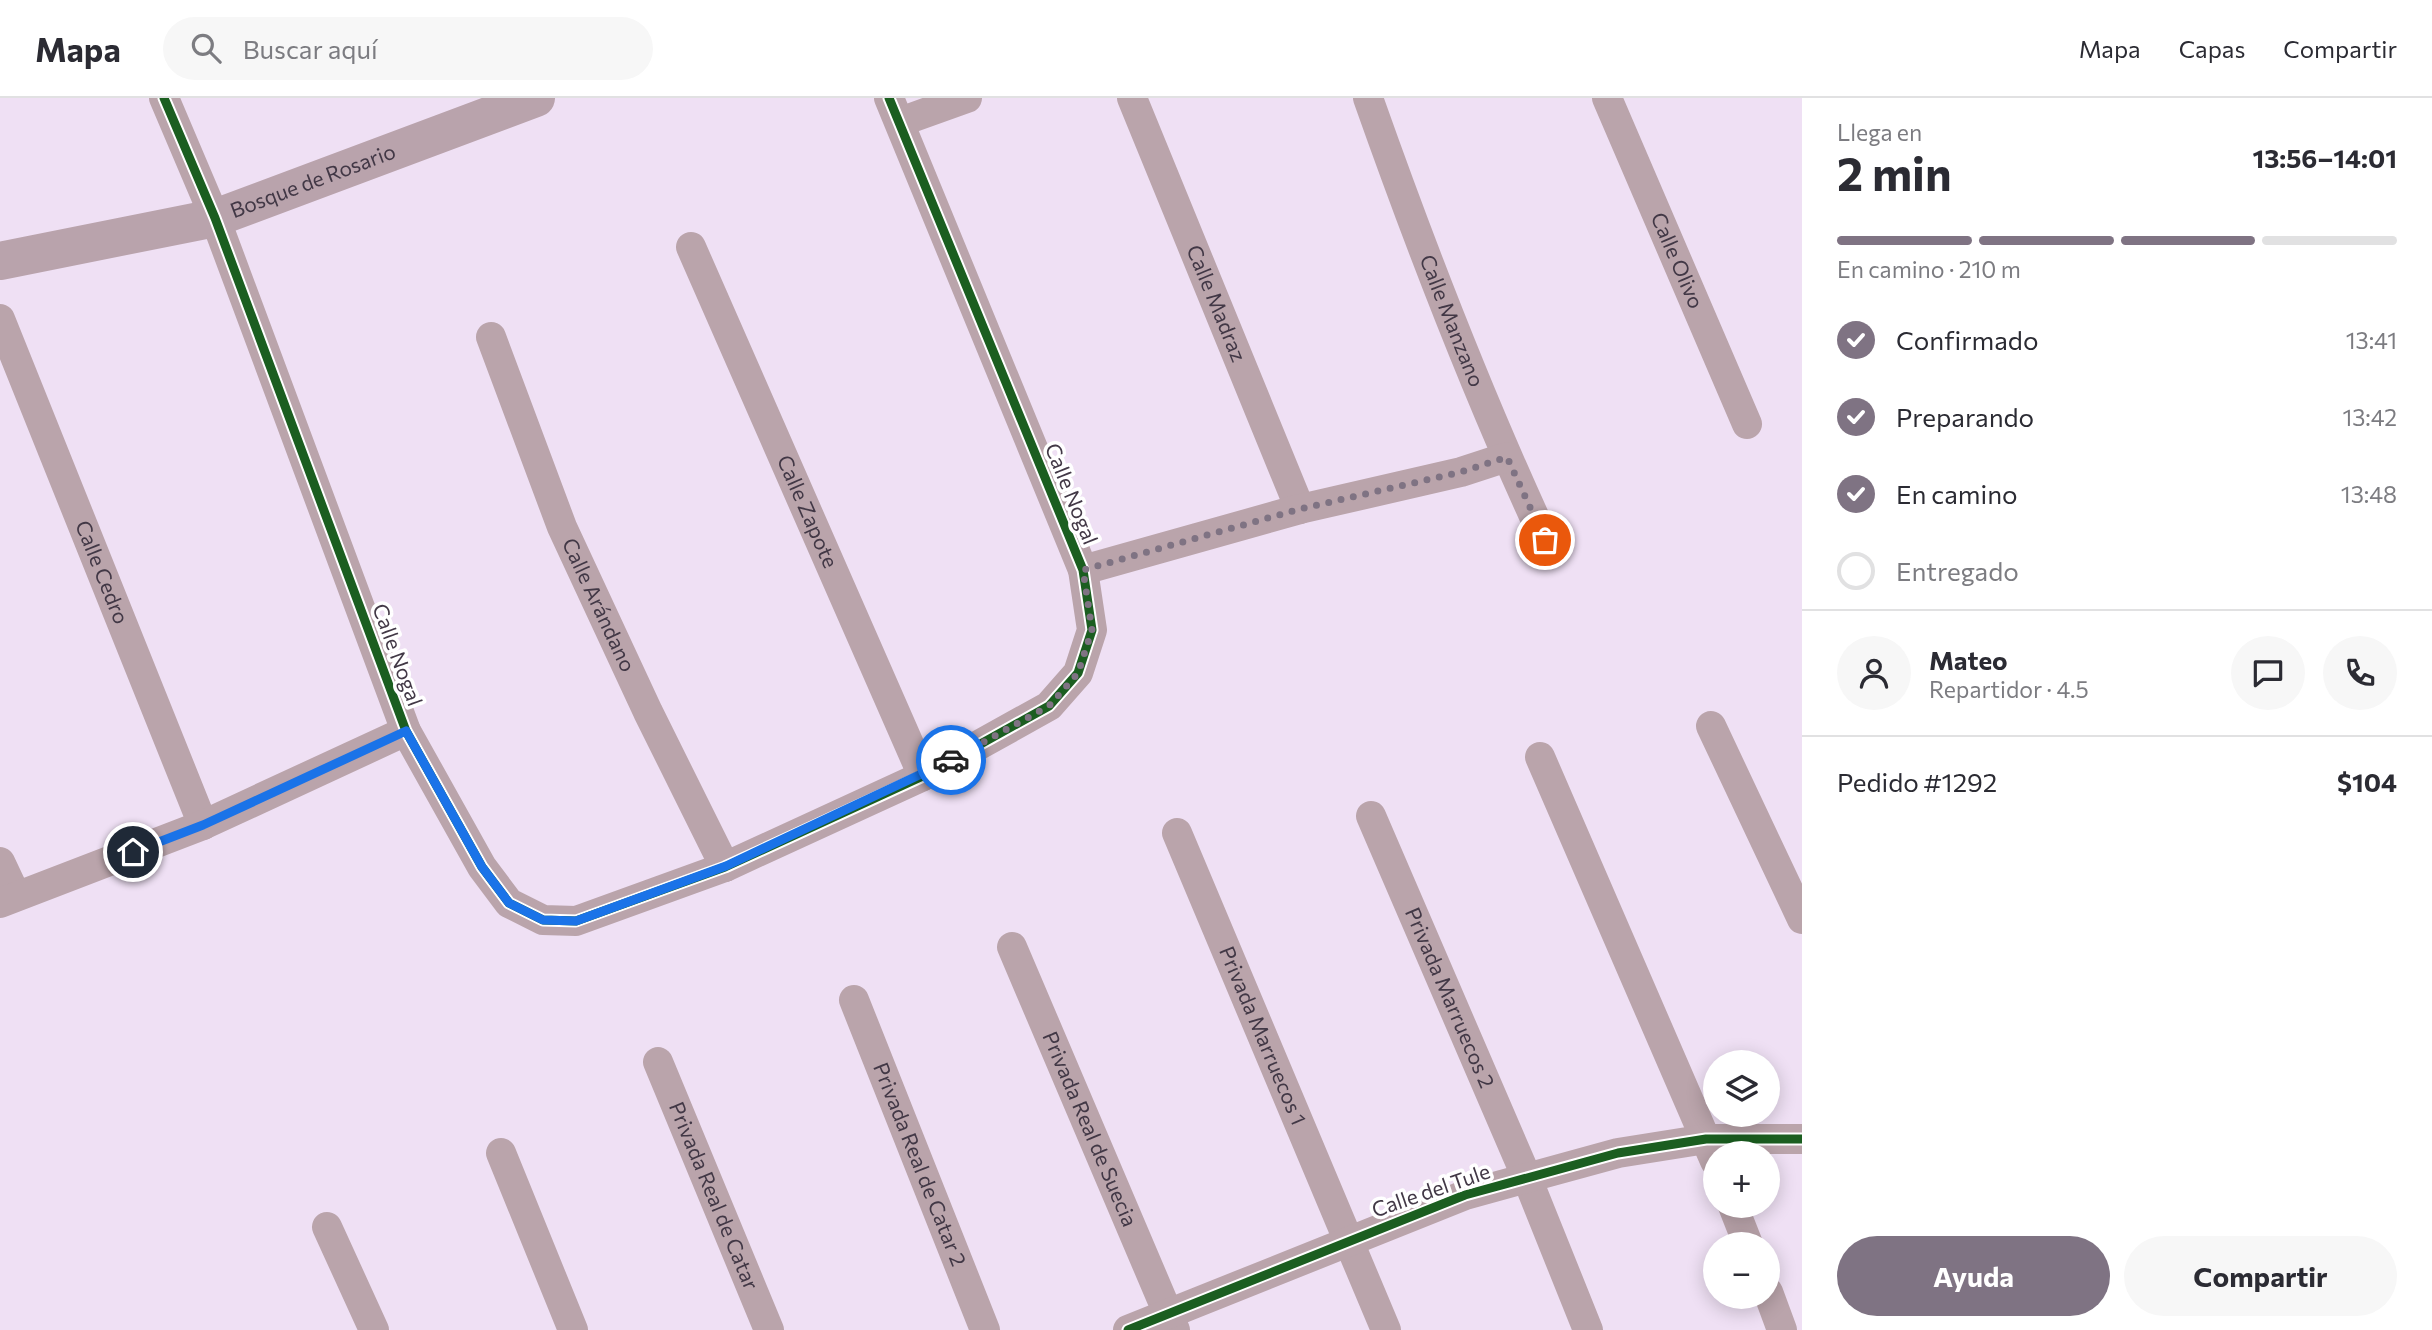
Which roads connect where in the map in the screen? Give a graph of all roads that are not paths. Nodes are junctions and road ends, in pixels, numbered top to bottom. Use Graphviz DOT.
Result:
graph roads {
  1 [pos="164,98"];
  2 [pos="536,98"];
  3 [pos="967,98"];
  4 [pos="1132,98"];
  5 [pos="1368,98"];
  6 [pos="1607,98"];
  7 [pos="895,110"];
  8 [pos="215,218"];
  9 [pos="691,247"];
  10 [pos="0,261"];
  11 [pos="0,319"];
  12 [pos="491,337"];
  13 [pos="1747,424"];
  14 [pos="1507,457"];
  15 [pos="1300,509"];
  16 [pos="1545,540"];
  17 [pos="1083,570"];
  18 [pos="1711,726"];
  19 [pos="406,731"];
  20 [pos="1540,757"];
  21 [pos="923,776"];
  22 [pos="1371,816"];
  23 [pos="203,825"];
  24 [pos="1177,833"];
  25 [pos="0,862"];
  26 [pos="726,866"];
  27 [pos="8,899"];
  28 [pos="1802,919"];
  29 [pos="1012,947"];
  30 [pos="854,1000"];
  31 [pos="658,1062"];
  32 [pos="1802,1139"];
  33 [pos="1707,1141"];
  34 [pos="1780,1142"];
  35 [pos="1703,1150"];
  36 [pos="501,1153"];
  37 [pos="1527,1178"];
  38 [pos="327,1227"];
  39 [pos="1351,1239"];
  40 [pos="1774,1309"];
  41 [pos="1172,1321"];
  42 [pos="374,1330"];
  43 [pos="573,1330"];
  44 [pos="769,1330"];
  45 [pos="985,1330"];
  46 [pos="1128,1330"];
  47 [pos="1386,1330"];
  48 [pos="1588,1330"];
  49 [pos="1782,1330"];
  1 -- 8 [label="street, Calle Nogal"];
  2 -- 8 [label="main road, Bosque de Rosario"];
  3 -- 7 [label="street"];
  4 -- 15 [label="street, Calle Madraz"];
  5 -- 14 [label="street, Calle Manzano"];
  6 -- 13 [label="street, Calle Olivo"];
  7 -- 17 [label="street, Calle Nogal"];
  8 -- 10 [label="main road, Bosque de Rosario"];
  8 -- 19 [label="street, Calle Nogal"];
  9 -- 21 [label="street, Calle Zapote"];
  11 -- 23 [label="street, Calle Cedro"];
  12 -- 26 [label="street, Calle Arándano"];
  14 -- 15 [label="street"];
  14 -- 16 [label="street, Calle Manzano"];
  15 -- 17 [label="street"];
  17 -- 21 [label="street, Calle Nogal"];
  18 -- 28 [label="street"];
  19 -- 23 [label="street"];
  19 -- 26 [label="street, Calle Nogal"];
  20 -- 33 [label="street"];
  21 -- 26 [label="street, Calle Nogal"];
  22 -- 37 [label="street, Privada Marruecos 2"];
  23 -- 27 [label="street"];
  24 -- 39 [label="street, Privada Marruecos 1"];
  25 -- 27 [label="street"];
  29 -- 41 [label="street, Privada Real de Suecia"];
  30 -- 45 [label="street, Privada Real de Catar 2"];
  31 -- 44 [label="street, Privada Real de Catar"];
  32 -- 34 [label="street, Calle del Tule"];
  35 -- 37 [label="street, Calle del Tule"];
  36 -- 43 [label="street"];
  37 -- 39 [label="street, Calle del Tule"];
  37 -- 48 [label="street, Privada Marruecos 2"];
  38 -- 42 [label="street"];
  39 -- 41 [label="street, Calle del Tule"];
  39 -- 47 [label="street, Privada Marruecos 1"];
  40 -- 49 [label="street"];
  41 -- 46 [label="street, Calle del Tule"];
}
